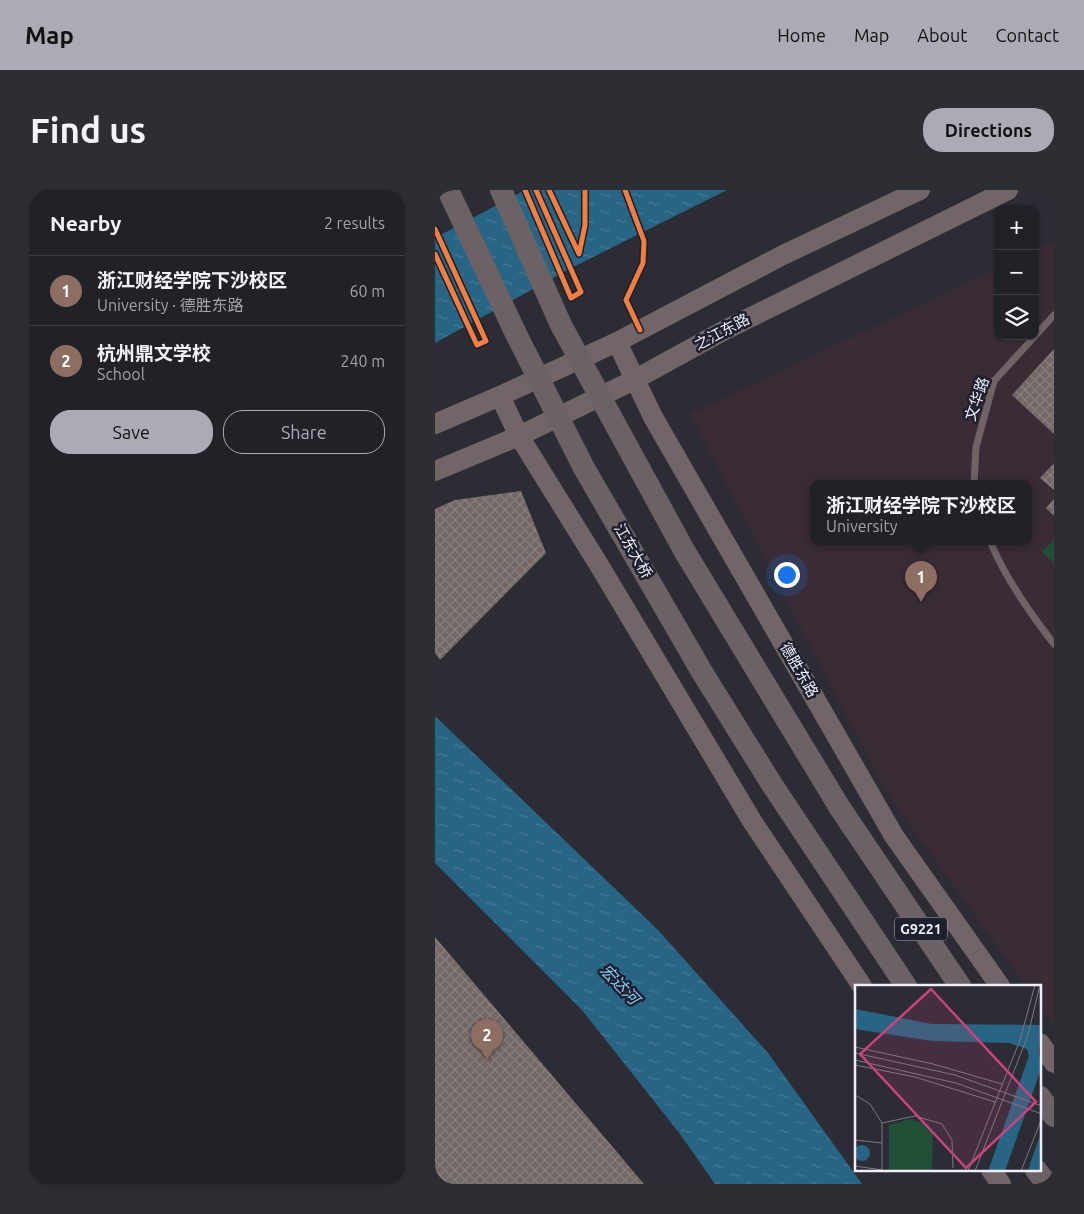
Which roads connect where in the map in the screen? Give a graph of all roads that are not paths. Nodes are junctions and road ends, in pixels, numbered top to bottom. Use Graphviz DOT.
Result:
graph roads {
  1 [pos="448,190"];
  2 [pos="501,190"];
  3 [pos="920,190"];
  4 [pos="1008,190"];
  5 [pos="1054,315"];
  6 [pos="1039,332"];
  7 [pos="1031,340"];
  8 [pos="617,342"];
  9 [pos="634,380"];
  10 [pos="500,396"];
  11 [pos="435,424"];
  12 [pos="519,436"];
  13 [pos="435,471"];
  14 [pos="974,480"];
  15 [pos="992,545"];
  16 [pos="1054,644"];
  17 [pos="861,985"];
  18 [pos="905,985"];
  19 [pos="959,985"];
  20 [pos="999,985"];
  21 [pos="1041,1044"];
  22 [pos="1054,1063"];
  23 [pos="1041,1098"];
  24 [pos="1054,1116"];
  25 [pos="992,1172"];
  26 [pos="1038,1172"];
  27 [pos="1001,1184"];
  28 [pos="1047,1184"];
  1 -- 18 [label="highway, 江东大桥 / G9221"];
  2 -- 19 [label="highway, G9221"];
  3 -- 8 [label="main road"];
  4 -- 9 [label="main road, 之江东路"];
  5 -- 6 [label="lane, 文华路"];
  7 -- 14 [label="lane, 文华路"];
  8 -- 9 [label="main road, 德胜东路"];
  8 -- 10 [label="main road"];
  9 -- 12 [label="main road, 之江东路"];
  9 -- 20 [label="main road, 德胜东路"];
  10 -- 11 [label="main road"];
  10 -- 12 [label="main road"];
  12 -- 13 [label="main road, 之江东路"];
  12 -- 17 [label="main road"];
  15 -- 16 [label="lane"];
  21 -- 22 [label="main road"];
  23 -- 24 [label="highway"];
  25 -- 27 [label="main road"];
  26 -- 28 [label="highway"];
}
